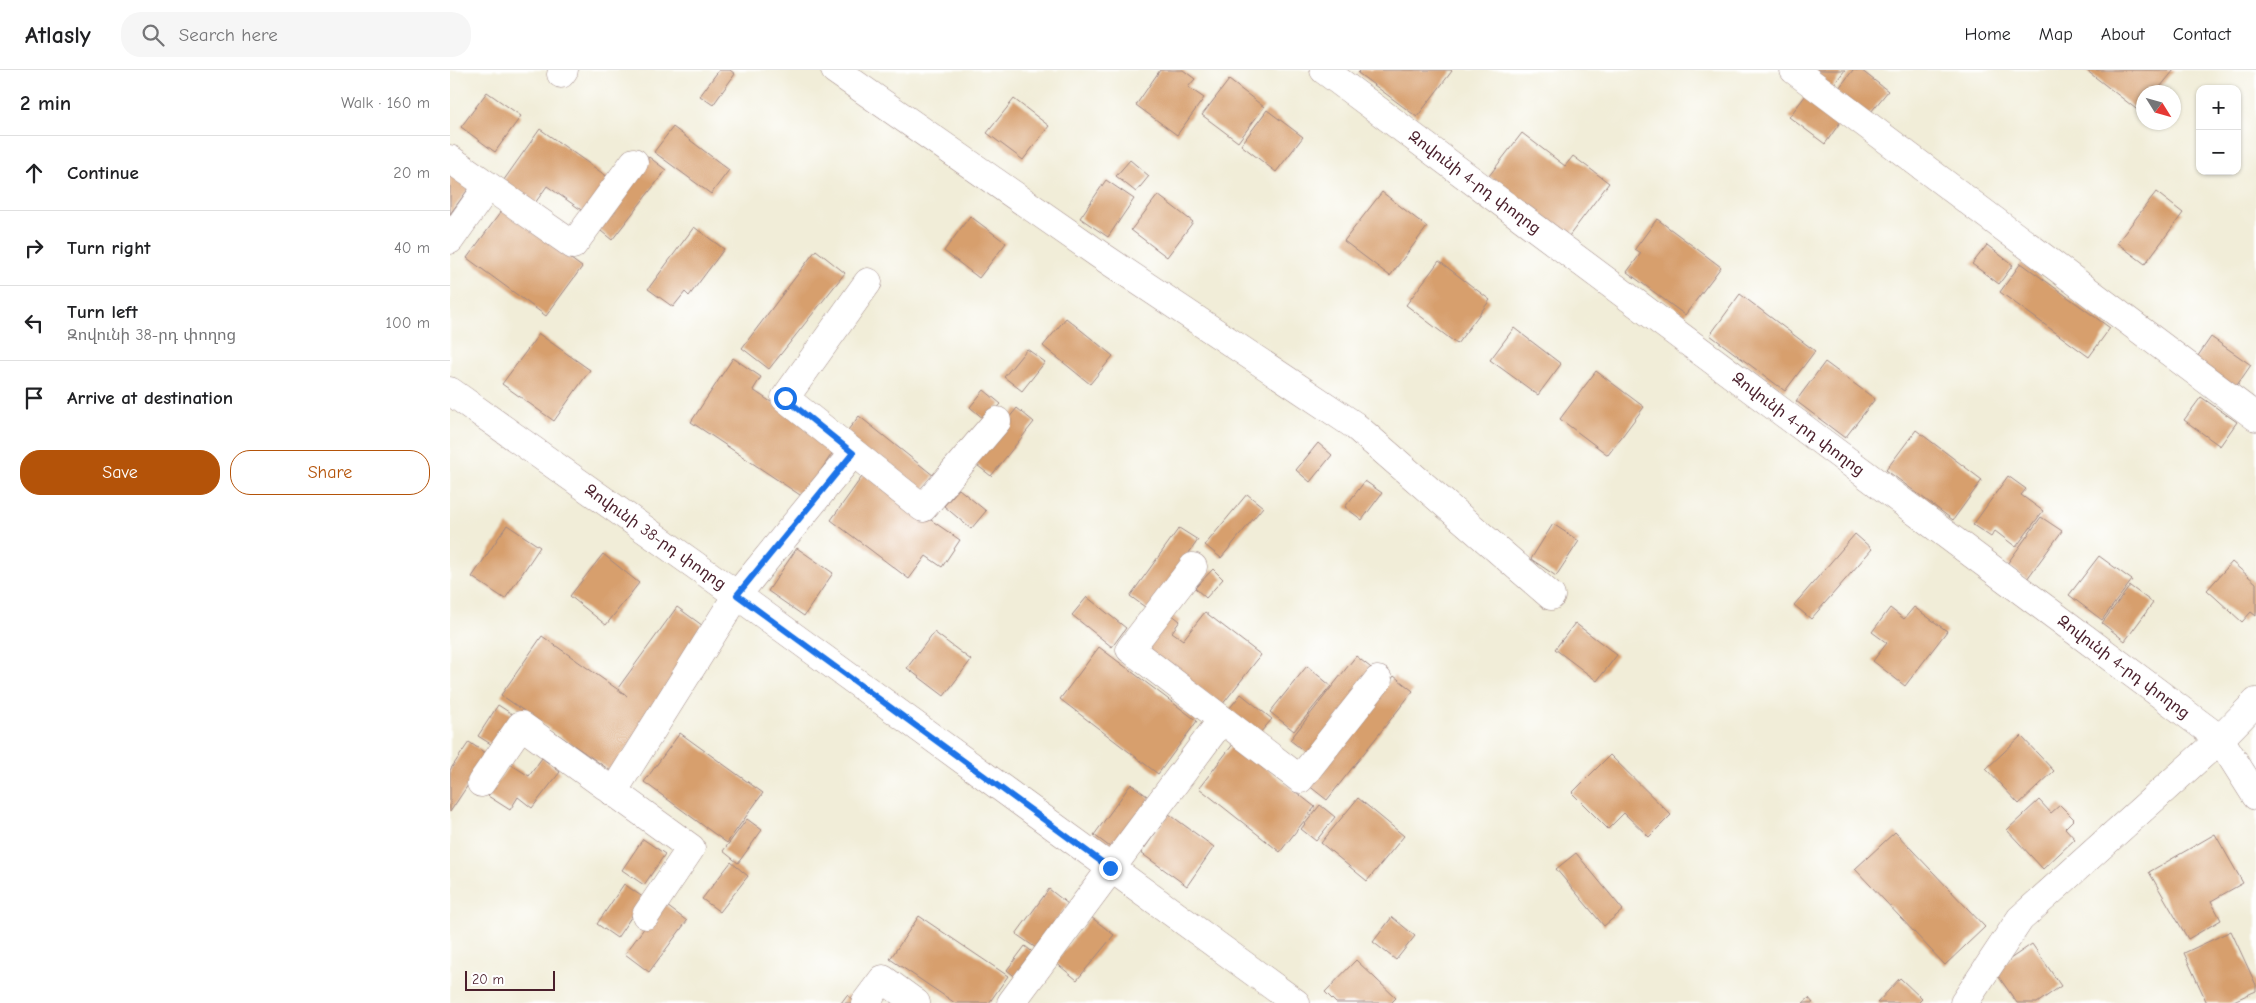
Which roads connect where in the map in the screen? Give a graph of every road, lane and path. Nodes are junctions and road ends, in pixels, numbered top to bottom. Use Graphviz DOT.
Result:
graph roads {
  1 [pos="835,70"];
  2 [pos="1324,70"];
  3 [pos="1794,70"];
  4 [pos="450,159"];
  5 [pos="634,162"];
  6 [pos="488,186"];
  7 [pos="450,240"];
  8 [pos="868,282"];
  9 [pos="450,391"];
  10 [pos="2256,418"];
  11 [pos="998,421"];
  12 [pos="853,453"];
  13 [pos="1193,567"];
  14 [pos="737,595"];
  15 [pos="1551,596"];
  16 [pos="1378,680"];
  17 [pos="2256,702"];
  18 [pos="1221,720"];
  19 [pos="2220,739"];
  20 [pos="481,784"];
  21 [pos="613,792"];
  22 [pos="2256,796"];
  23 [pos="1110,868"];
  24 [pos="646,915"];
  25 [pos="1975,998"];
  26 [pos="865,1003"];
  27 [pos="916,1003"];
  28 [pos="1011,1003"];
  29 [pos="1296,1003"];
  1 -- 15 [label="street"];
  2 -- 19 [label="street, Զովունի 4-րդ փողոց"];
  3 -- 10 [label="street"];
  4 -- 6 [label="street"];
  5 -- 6 [label="street"];
  6 -- 7 [label="street"];
  8 -- 12 [label="street"];
  9 -- 14 [label="street, Զովունի 38-րդ փողոց"];
  11 -- 12 [label="street"];
  12 -- 14 [label="street"];
  13 -- 18 [label="street"];
  14 -- 21 [label="street"];
  14 -- 23 [label="street, Զովունի 38-րդ փողոց"];
  16 -- 18 [label="street"];
  17 -- 19 [label="street"];
  18 -- 23 [label="street"];
  19 -- 22 [label="street, Զովունի 4-րդ փողոց"];
  19 -- 25 [label="street"];
  20 -- 21 [label="street"];
  21 -- 24 [label="street"];
  23 -- 28 [label="street"];
  23 -- 29 [label="street, Զովունի 38-րդ փողոց"];
  26 -- 27 [label="street"];
}
